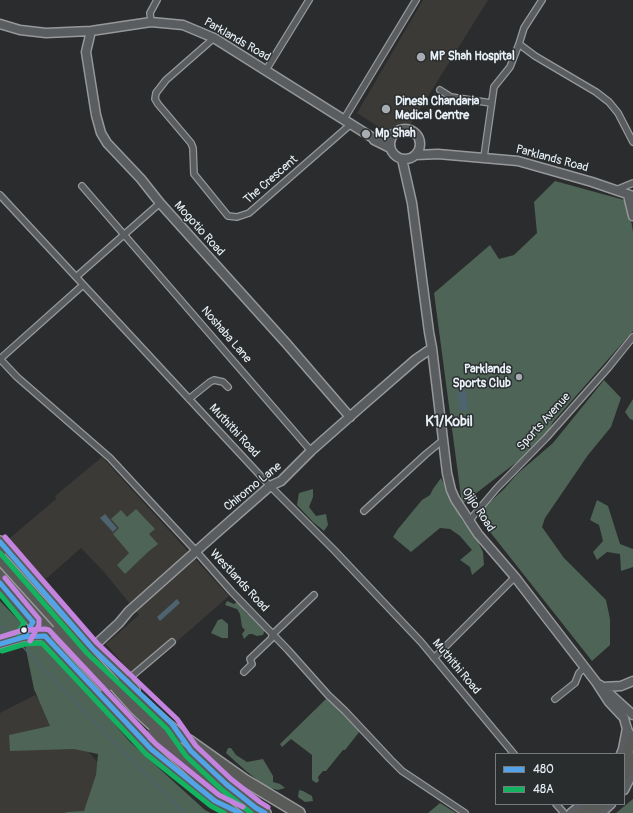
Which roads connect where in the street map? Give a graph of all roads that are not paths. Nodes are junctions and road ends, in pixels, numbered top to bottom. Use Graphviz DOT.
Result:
graph roads {
  1 [pos="157,0"];
  2 [pos="309,0"];
  3 [pos="416,0"];
  4 [pos="542,0"];
  5 [pos="151,22"];
  6 [pos="0,24"];
  7 [pos="91,31"];
  8 [pos="214,38"];
  9 [pos="519,44"];
  10 [pos="266,70"];
  11 [pos="440,90"];
  12 [pos="491,103"];
  13 [pos="347,122"];
  14 [pos="394,134"];
  15 [pos="373,138"];
  16 [pos="420,140"];
  17 [pos="633,142"];
  18 [pos="390,148"];
  19 [pos="438,154"];
  20 [pos="414,156"];
  21 [pos="484,157"];
  22 [pos="402,159"];
  23 [pos="406,171"];
  24 [pos="633,183"];
  25 [pos="82,186"];
  26 [pos="616,190"];
  27 [pos="0,195"];
  28 [pos="631,196"];
  29 [pos="160,203"];
  30 [pos="633,216"];
  31 [pos="123,235"];
  32 [pos="76,277"];
  33 [pos="83,285"];
  34 [pos="633,337"];
  35 [pos="432,348"];
  36 [pos="0,359"];
  37 [pos="228,387"];
  38 [pos="189,399"];
  39 [pos="350,417"];
  40 [pos="443,440"];
  41 [pos="311,451"];
  42 [pos="270,486"];
  43 [pos="364,511"];
  44 [pos="469,521"];
  45 [pos="0,542"];
  46 [pos="196,551"];
  47 [pos="0,558"];
  48 [pos="0,570"];
  49 [pos="514,577"];
  50 [pos="0,583"];
  51 [pos="314,595"];
  52 [pos="54,618"];
  53 [pos="33,622"];
  54 [pos="273,634"];
  55 [pos="45,636"];
  56 [pos="22,637"];
  57 [pos="172,642"];
  58 [pos="0,644"];
  59 [pos="92,648"];
  60 [pos="434,658"];
  61 [pos="584,668"];
  62 [pos="244,672"];
  63 [pos="633,681"];
  64 [pos="130,685"];
  65 [pos="600,685"];
  66 [pos="555,699"];
  67 [pos="633,715"];
  68 [pos="627,729"];
  69 [pos="633,737"];
  70 [pos="513,753"];
  71 [pos="621,753"];
  72 [pos="633,757"];
  73 [pos="625,759"];
  74 [pos="633,772"];
  75 [pos="625,775"];
  76 [pos="198,787"];
  77 [pos="625,789"];
  78 [pos="215,800"];
  79 [pos="557,805"];
  80 [pos="581,805"];
  81 [pos="591,805"];
  82 [pos="602,805"];
  83 [pos="610,805"];
  84 [pos="222,813"];
  85 [pos="241,813"];
  86 [pos="252,813"];
  87 [pos="265,813"];
  88 [pos="299,813"];
  89 [pos="465,813"];
  90 [pos="564,813"];
  91 [pos="571,813"];
  92 [pos="581,813"];
  93 [pos="593,813"];
  94 [pos="601,813"];
  1 -- 5 [label="street"];
  2 -- 10 [label="street"];
  3 -- 13 [label="street"];
  4 -- 9 [label="street"];
  5 -- 7 [label="main road, Parklands Road"];
  5 -- 8 [label="main road, Parklands Road"];
  6 -- 7 [label="main road, Parklands Road"];
  7 -- 29 [label="main road, Mogotio Road"];
  8 -- 10 [label="main road, Parklands Road"];
  8 -- 13 [label="street, The Crescent"];
  9 -- 12 [label="street"];
  9 -- 17 [label="street"];
  10 -- 13 [label="main road, Parklands Road"];
  11 -- 12 [label="street"];
  12 -- 21 [label="street"];
  13 -- 15 [label="main road, Parklands Road"];
  14 -- 15 [label="main road"];
  14 -- 16 [label="main road"];
  14 -- 18 [label="main road"];
  15 -- 18 [label="main road, Parklands Road"];
  16 -- 19 [label="main road"];
  16 -- 20 [label="main road"];
  18 -- 22 [label="main road"];
  19 -- 20 [label="main road, Parklands Road"];
  19 -- 21 [label="main road, Parklands Road"];
  20 -- 22 [label="main road"];
  20 -- 23 [label="main road"];
  21 -- 26 [label="main road, Parklands Road"];
  22 -- 23 [label="main road, Ojijo Road"];
  23 -- 35 [label="main road, Ojijo Road"];
  24 -- 26 [label="street"];
  25 -- 31 [label="street, Noshaba Lane"];
  26 -- 28 [label="main road, Parklands Road"];
  27 -- 32 [label="street, Muthithi Road"];
  28 -- 30 [label="main road"];
  29 -- 31 [label="street"];
  29 -- 39 [label="main road, Mogotio Road"];
  31 -- 32 [label="street"];
  31 -- 41 [label="street, Noshaba Lane"];
  32 -- 33 [label="street, Muthithi Road"];
  33 -- 36 [label="street"];
  33 -- 38 [label="street, Muthithi Road"];
  34 -- 44 [label="street, Sports Avenue"];
  35 -- 39 [label="main road, Chiromo Lane"];
  35 -- 40 [label="main road, Ojijo Road"];
  36 -- 46 [label="street, Westlands Road"];
  37 -- 38 [label="street"];
  38 -- 42 [label="street, Muthithi Road"];
  39 -- 41 [label="main road, Chiromo Lane"];
  40 -- 43 [label="street"];
  40 -- 44 [label="main road, Ojijo Road"];
  41 -- 42 [label="main road, Chiromo Lane"];
  42 -- 46 [label="main road, Chiromo Lane"];
  42 -- 60 [label="street, Muthithi Road"];
  44 -- 49 [label="main road, Ojijo Road"];
  45 -- 59 [label="highway"];
  46 -- 54 [label="street, Westlands Road"];
  46 -- 59 [label="main road, Chiromo Lane"];
  47 -- 52 [label="highway, bridge"];
  48 -- 85 [label="highway, bridge"];
  49 -- 60 [label="street"];
  49 -- 61 [label="main road, Ojijo Road"];
  50 -- 53 [label="highway"];
  51 -- 54 [label="street"];
  52 -- 86 [label="highway, bridge"];
  52 -- 88 [label="highway, bridge"];
  53 -- 55 [label="highway"];
  53 -- 56 [label="main road"];
  54 -- 62 [label="street"];
  54 -- 89 [label="street, Westlands Road"];
  55 -- 56 [label="main road"];
  55 -- 76 [label="highway"];
  56 -- 58 [label="main road"];
  57 -- 64 [label="street"];
  59 -- 64 [label="highway"];
  60 -- 70 [label="street, Muthithi Road"];
  61 -- 65 [label="main road, Ojijo Road"];
  61 -- 66 [label="street"];
  63 -- 65 [label="main road"];
  64 -- 76 [label="highway"];
  64 -- 87 [label="highway"];
  65 -- 67 [label="main road"];
  65 -- 68 [label="main road"];
  67 -- 68 [label="main road"];
  68 -- 69 [label="main road"];
  68 -- 71 [label="main road"];
  69 -- 73 [label="main road"];
  72 -- 75 [label="main road"];
  74 -- 77 [label="main road"];
  76 -- 78 [label="highway"];
  78 -- 84 [label="highway"];
  78 -- 85 [label="highway"];
  79 -- 90 [label="street"];
  80 -- 91 [label="main road"];
  81 -- 92 [label="main road"];
  82 -- 93 [label="main road"];
  83 -- 94 [label="main road"];
}
